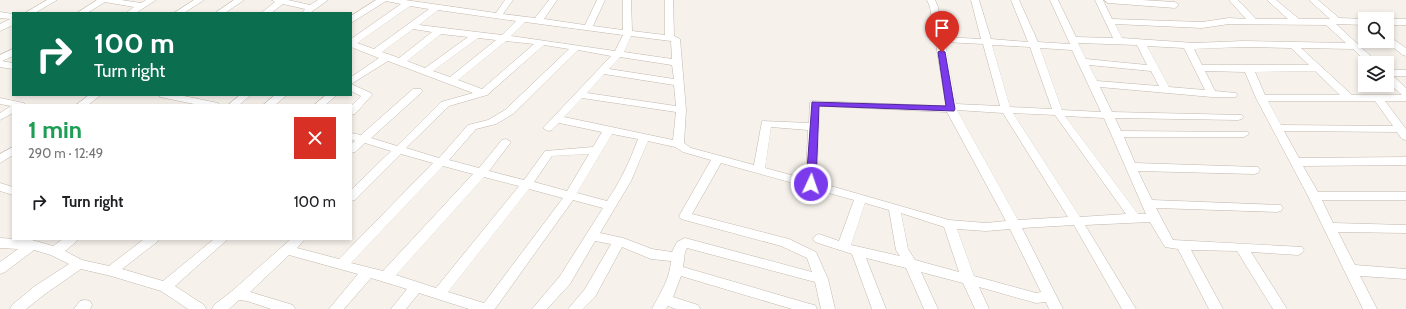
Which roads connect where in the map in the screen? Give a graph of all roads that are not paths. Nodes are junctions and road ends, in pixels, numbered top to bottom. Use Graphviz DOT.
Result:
graph roads {
  1 [pos="53,0"];
  2 [pos="104,0"];
  3 [pos="152,0"];
  4 [pos="200,0"];
  5 [pos="240,0"];
  6 [pos="281,0"];
  7 [pos="324,0"];
  8 [pos="382,0"];
  9 [pos="389,0"];
  10 [pos="461,0"];
  11 [pos="509,0"];
  12 [pos="553,0"];
  13 [pos="601,0"];
  14 [pos="627,0"];
  15 [pos="669,0"];
  16 [pos="931,0"];
  17 [pos="975,0"];
  18 [pos="1015,0"];
  19 [pos="1054,0"];
  20 [pos="1099,0"];
  21 [pos="1108,0"];
  22 [pos="1234,0"];
  23 [pos="1272,0"];
  24 [pos="1313,0"];
  25 [pos="1133,1"];
  26 [pos="409,3"];
  27 [pos="1175,5"];
  28 [pos="142,6"];
  29 [pos="436,8"];
  30 [pos="453,9"];
  31 [pos="308,10"];
  32 [pos="31,12"];
  33 [pos="82,12"];
  34 [pos="132,12"];
  35 [pos="180,12"];
  36 [pos="221,12"];
  37 [pos="266,12"];
  38 [pos="0,15"];
  39 [pos="12,16"];
  40 [pos="498,16"];
  41 [pos="352,19"];
  42 [pos="523,19"];
  43 [pos="1109,20"];
  44 [pos="538,21"];
  45 [pos="1296,21"];
  46 [pos="12,22"];
  47 [pos="1254,22"];
  48 [pos="1333,22"];
  49 [pos="1358,22"];
  50 [pos="1394,22"];
  51 [pos="1406,22"];
  52 [pos="411,26"];
  53 [pos="0,28"];
  54 [pos="588,28"];
  55 [pos="439,31"];
  56 [pos="628,33"];
  57 [pos="477,34"];
  58 [pos="505,37"];
  59 [pos="669,38"];
  60 [pos="939,39"];
  61 [pos="1119,41"];
  62 [pos="542,42"];
  63 [pos="987,42"];
  64 [pos="352,43"];
  65 [pos="1074,43"];
  66 [pos="1141,43"];
  67 [pos="352,44"];
  68 [pos="1034,44"];
  69 [pos="1394,44"];
  70 [pos="1188,46"];
  71 [pos="1294,46"];
  72 [pos="1355,46"];
  73 [pos="576,48"];
  74 [pos="12,53"];
  75 [pos="375,53"];
  76 [pos="618,54"];
  77 [pos="1406,54"];
  78 [pos="1366,56"];
  79 [pos="387,57"];
  80 [pos="0,60"];
  81 [pos="400,62"];
  82 [pos="1082,62"];
  83 [pos="677,63"];
  84 [pos="0,64"];
  85 [pos="12,66"];
  86 [pos="1154,68"];
  87 [pos="1199,68"];
  88 [pos="1248,68"];
  89 [pos="1317,68"];
  90 [pos="601,71"];
  91 [pos="426,72"];
  92 [pos="1394,73"];
  93 [pos="1406,73"];
  94 [pos="352,79"];
  95 [pos="451,81"];
  96 [pos="1394,82"];
  97 [pos="679,83"];
  98 [pos="1093,84"];
  99 [pos="352,88"];
  100 [pos="1166,90"];
  101 [pos="417,91"];
  102 [pos="483,93"];
  103 [pos="1406,93"];
  104 [pos="1212,94"];
  105 [pos="579,95"];
  106 [pos="1232,95"];
  107 [pos="94,96"];
  108 [pos="169,96"];
  109 [pos="245,96"];
  110 [pos="281,96"];
  111 [pos="331,96"];
  112 [pos="1261,98"];
  113 [pos="1349,98"];
  114 [pos="1378,98"];
  115 [pos="1406,98"];
  116 [pos="0,101"];
  117 [pos="14,104"];
  118 [pos="82,104"];
  119 [pos="209,104"];
  120 [pos="234,104"];
  121 [pos="269,104"];
  122 [pos="320,104"];
  123 [pos="951,108"];
  124 [pos="12,110"];
  125 [pos="681,110"];
  126 [pos="1006,110"];
  127 [pos="352,111"];
  128 [pos="1058,113"];
  129 [pos="1108,115"];
  130 [pos="0,117"];
  131 [pos="1238,117"];
  132 [pos="557,119"];
  133 [pos="814,127"];
  134 [pos="548,128"];
  135 [pos="1277,128"];
  136 [pos="609,129"];
  137 [pos="1403,133"];
  138 [pos="1117,134"];
  139 [pos="1244,134"];
  140 [pos="644,136"];
  141 [pos="357,138"];
  142 [pos="506,142"];
  143 [pos="678,144"];
  144 [pos="352,148"];
  145 [pos="400,150"];
  146 [pos="596,150"];
  147 [pos="12,151"];
  148 [pos="718,158"];
  149 [pos="0,159"];
  150 [pos="1406,161"];
  151 [pos="441,162"];
  152 [pos="1295,162"];
  153 [pos="1131,166"];
  154 [pos="759,170"];
  155 [pos="1254,170"];
  156 [pos="481,172"];
  157 [pos="526,184"];
  158 [pos="811,184"];
  159 [pos="0,187"];
  160 [pos="12,191"];
  161 [pos="352,196"];
  162 [pos="570,196"];
  163 [pos="1314,196"];
  164 [pos="1406,196"];
  165 [pos="861,198"];
  166 [pos="1148,204"];
  167 [pos="610,206"];
  168 [pos="894,207"];
  169 [pos="1277,208"];
  170 [pos="1135,218"];
  171 [pos="1154,218"];
  172 [pos="1076,221"];
  173 [pos="949,224"];
  174 [pos="1014,224"];
  175 [pos="1330,227"];
  176 [pos="1406,229"];
  177 [pos="592,236"];
  178 [pos="819,239"];
  179 [pos="71,240"];
  180 [pos="152,240"];
  181 [pos="221,240"];
  182 [pos="298,240"];
  183 [pos="619,241"];
  184 [pos="0,243"];
  185 [pos="1182,244"];
  186 [pos="32,245"];
  187 [pos="1241,247"];
  188 [pos="851,249"];
  189 [pos="287,250"];
  190 [pos="1298,250"];
  191 [pos="55,251"];
  192 [pos="677,257"];
  193 [pos="79,264"];
  194 [pos="911,264"];
  195 [pos="341,265"];
  196 [pos="0,269"];
  197 [pos="677,270"];
  198 [pos="1351,270"];
  199 [pos="111,271"];
  200 [pos="368,272"];
  201 [pos="1406,274"];
  202 [pos="386,277"];
  203 [pos="821,279"];
  204 [pos="969,281"];
  205 [pos="166,287"];
  206 [pos="416,287"];
  207 [pos="439,294"];
  208 [pos="237,295"];
  209 [pos="1049,296"];
  210 [pos="662,305"];
  211 [pos="17,309"];
  212 [pos="199,309"];
  213 [pos="219,309"];
  214 [pos="288,309"];
  215 [pos="336,309"];
  216 [pos="398,309"];
  217 [pos="487,309"];
  218 [pos="539,309"];
  219 [pos="575,309"];
  220 [pos="693,309"];
  221 [pos="810,309"];
  222 [pos="828,309"];
  223 [pos="880,309"];
  224 [pos="931,309"];
  225 [pos="982,309"];
  226 [pos="1056,309"];
  227 [pos="1129,309"];
  228 [pos="1216,309"];
  229 [pos="1280,309"];
  230 [pos="1370,309"];
  1 -- 32 [label="street"];
  2 -- 28 [label="street"];
  2 -- 33 [label="street"];
  3 -- 28 [label="street"];
  4 -- 35 [label="street"];
  5 -- 36 [label="street"];
  6 -- 31 [label="street"];
  6 -- 37 [label="street"];
  7 -- 31 [label="street"];
  8 -- 41 [label="street"];
  9 -- 26 [label="street"];
  10 -- 30 [label="street"];
  11 -- 40 [label="street"];
  12 -- 44 [label="street"];
  13 -- 54 [label="street"];
  14 -- 56 [label="street"];
  15 -- 59 [label="street"];
  16 -- 60 [label="street"];
  17 -- 63 [label="street"];
  18 -- 68 [label="street"];
  19 -- 65 [label="street"];
  20 -- 43 [label="street"];
  21 -- 25 [label="street"];
  22 -- 47 [label="street"];
  23 -- 45 [label="street"];
  24 -- 48 [label="street"];
  25 -- 27 [label="street"];
  26 -- 29 [label="street"];
  26 -- 64 [label="street"];
  28 -- 34 [label="street"];
  29 -- 30 [label="street"];
  29 -- 52 [label="street"];
  30 -- 40 [label="street"];
  38 -- 39 [label="street"];
  40 -- 42 [label="street"];
  42 -- 44 [label="street"];
  42 -- 58 [label="street"];
  43 -- 47 [label="street"];
  43 -- 61 [label="street"];
  44 -- 54 [label="street"];
  45 -- 47 [label="street"];
  45 -- 48 [label="street"];
  46 -- 53 [label="street"];
  48 -- 49 [label="street"];
  48 -- 72 [label="street"];
  50 -- 51 [label="street"];
  52 -- 55 [label="street"];
  52 -- 75 [label="street"];
  54 -- 56 [label="street"];
  55 -- 57 [label="street"];
  55 -- 81 [label="street"];
  56 -- 59 [label="street"];
  56 -- 76 [label="street"];
  57 -- 58 [label="street"];
  57 -- 91 [label="street"];
  58 -- 62 [label="street"];
  58 -- 95 [label="street"];
  59 -- 83 [label="street"];
  60 -- 63 [label="street"];
  60 -- 123 [label="street"];
  61 -- 65 [label="street"];
  61 -- 66 [label="street"];
  62 -- 73 [label="street"];
  62 -- 102 [label="street"];
  63 -- 68 [label="street"];
  63 -- 126 [label="street"];
  65 -- 68 [label="street"];
  65 -- 82 [label="street"];
  66 -- 70 [label="street"];
  66 -- 86 [label="street"];
  67 -- 75 [label="street"];
  68 -- 128 [label="street"];
  69 -- 77 [label="street"];
  70 -- 71 [label="street"];
  70 -- 87 [label="street"];
  71 -- 72 [label="street"];
  71 -- 89 [label="street"];
  72 -- 78 [label="street"];
  73 -- 76 [label="street"];
  73 -- 151 [label="street"];
  74 -- 80 [label="street"];
  75 -- 79 [label="street"];
  76 -- 83 [label="street"];
  76 -- 90 [label="street"];
  79 -- 81 [label="street"];
  79 -- 94 [label="street"];
  81 -- 91 [label="street"];
  82 -- 86 [label="street"];
  82 -- 98 [label="street"];
  83 -- 97 [label="street"];
  84 -- 85 [label="street"];
  86 -- 100 [label="street"];
  87 -- 88 [label="street"];
  87 -- 104 [label="street"];
  88 -- 89 [label="street"];
  88 -- 112 [label="street"];
  89 -- 113 [label="street"];
  90 -- 97 [label="street"];
  90 -- 105 [label="street"];
  91 -- 95 [label="street"];
  92 -- 93 [label="street"];
  95 -- 102 [label="street"];
  96 -- 103 [label="street"];
  97 -- 125 [label="street"];
  98 -- 100 [label="street"];
  98 -- 129 [label="street"];
  99 -- 127 [label="street"];
  100 -- 104 [label="street"];
  101 -- 141 [label="street"];
  102 -- 145 [label="street"];
  104 -- 106 [label="street"];
  105 -- 125 [label="street"];
  105 -- 132 [label="street"];
  107 -- 118 [label="street"];
  108 -- 119 [label="street"];
  109 -- 120 [label="street"];
  110 -- 121 [label="street"];
  111 -- 122 [label="street"];
  112 -- 113 [label="street"];
  112 -- 135 [label="street"];
  113 -- 114 [label="street"];
  114 -- 115 [label="street"];
  114 -- 137 [label="street"];
  116 -- 117 [label="street"];
  123 -- 126 [label="street"];
  123 -- 133 [label="street"];
  123 -- 174 [label="street"];
  124 -- 130 [label="street"];
  125 -- 143 [label="street"];
  126 -- 128 [label="street"];
  126 -- 172 [label="street"];
  128 -- 129 [label="street"];
  128 -- 170 [label="street"];
  129 -- 131 [label="street"];
  129 -- 138 [label="street"];
  132 -- 134 [label="street"];
  132 -- 136 [label="street"];
  133 -- 154 [label="street"];
  133 -- 158 [label="street"];
  135 -- 137 [label="street"];
  135 -- 152 [label="street"];
  136 -- 140 [label="street"];
  136 -- 146 [label="street"];
  138 -- 139 [label="street"];
  138 -- 153 [label="street"];
  140 -- 143 [label="street"];
  140 -- 167 [label="street"];
  141 -- 144 [label="street"];
  141 -- 145 [label="street"];
  142 -- 156 [label="street"];
  143 -- 148 [label="street"];
  145 -- 151 [label="street"];
  145 -- 161 [label="street"];
  146 -- 157 [label="street"];
  146 -- 162 [label="street"];
  147 -- 149 [label="street"];
  148 -- 154 [label="street"];
  148 -- 203 [label="street"];
  150 -- 152 [label="street"];
  151 -- 156 [label="street"];
  151 -- 195 [label="street"];
  152 -- 163 [label="street"];
  153 -- 155 [label="street"];
  153 -- 166 [label="street"];
  154 -- 158 [label="street"];
  156 -- 157 [label="street"];
  156 -- 202 [label="street"];
  157 -- 162 [label="street"];
  157 -- 207 [label="street"];
  158 -- 165 [label="street"];
  159 -- 160 [label="street"];
  162 -- 167 [label="street"];
  162 -- 217 [label="street"];
  163 -- 164 [label="street"];
  163 -- 175 [label="street"];
  165 -- 168 [label="street"];
  165 -- 188 [label="street"];
  166 -- 169 [label="street"];
  166 -- 171 [label="street"];
  167 -- 177 [label="street"];
  168 -- 173 [label="street"];
  168 -- 194 [label="street"];
  170 -- 171 [label="street"];
  170 -- 172 [label="street"];
  171 -- 185 [label="street"];
  172 -- 174 [label="street"];
  172 -- 227 [label="street"];
  173 -- 174 [label="street"];
  173 -- 204 [label="street"];
  174 -- 209 [label="street"];
  175 -- 176 [label="street"];
  175 -- 198 [label="street"];
  177 -- 183 [label="street"];
  177 -- 218 [label="street"];
  178 -- 188 [label="street"];
  179 -- 191 [label="street"];
  180 -- 199 [label="street"];
  181 -- 205 [label="street"];
  182 -- 189 [label="street"];
  183 -- 192 [label="street"];
  183 -- 219 [label="street"];
  184 -- 186 [label="street"];
  185 -- 187 [label="street"];
  185 -- 228 [label="street"];
  186 -- 191 [label="street"];
  186 -- 196 [label="street"];
  187 -- 190 [label="street"];
  187 -- 229 [label="street"];
  188 -- 194 [label="street"];
  188 -- 223 [label="street"];
  189 -- 195 [label="street"];
  189 -- 208 [label="street"];
  191 -- 193 [label="street"];
  192 -- 197 [label="street"];
  192 -- 203 [label="street"];
  193 -- 199 [label="street"];
  193 -- 211 [label="street"];
  194 -- 204 [label="street"];
  194 -- 224 [label="street"];
  195 -- 200 [label="street"];
  197 -- 210 [label="street"];
  197 -- 221 [label="street"];
  198 -- 201 [label="street"];
  198 -- 230 [label="street"];
  199 -- 205 [label="street"];
  200 -- 202 [label="street"];
  200 -- 215 [label="street"];
  202 -- 206 [label="street"];
  203 -- 222 [label="street"];
  204 -- 209 [label="street"];
  204 -- 225 [label="street"];
  205 -- 212 [label="street"];
  206 -- 207 [label="street"];
  206 -- 216 [label="street"];
  207 -- 217 [label="street"];
  208 -- 213 [label="street"];
  208 -- 214 [label="street"];
  209 -- 226 [label="street"];
  210 -- 220 [label="street"];
}
